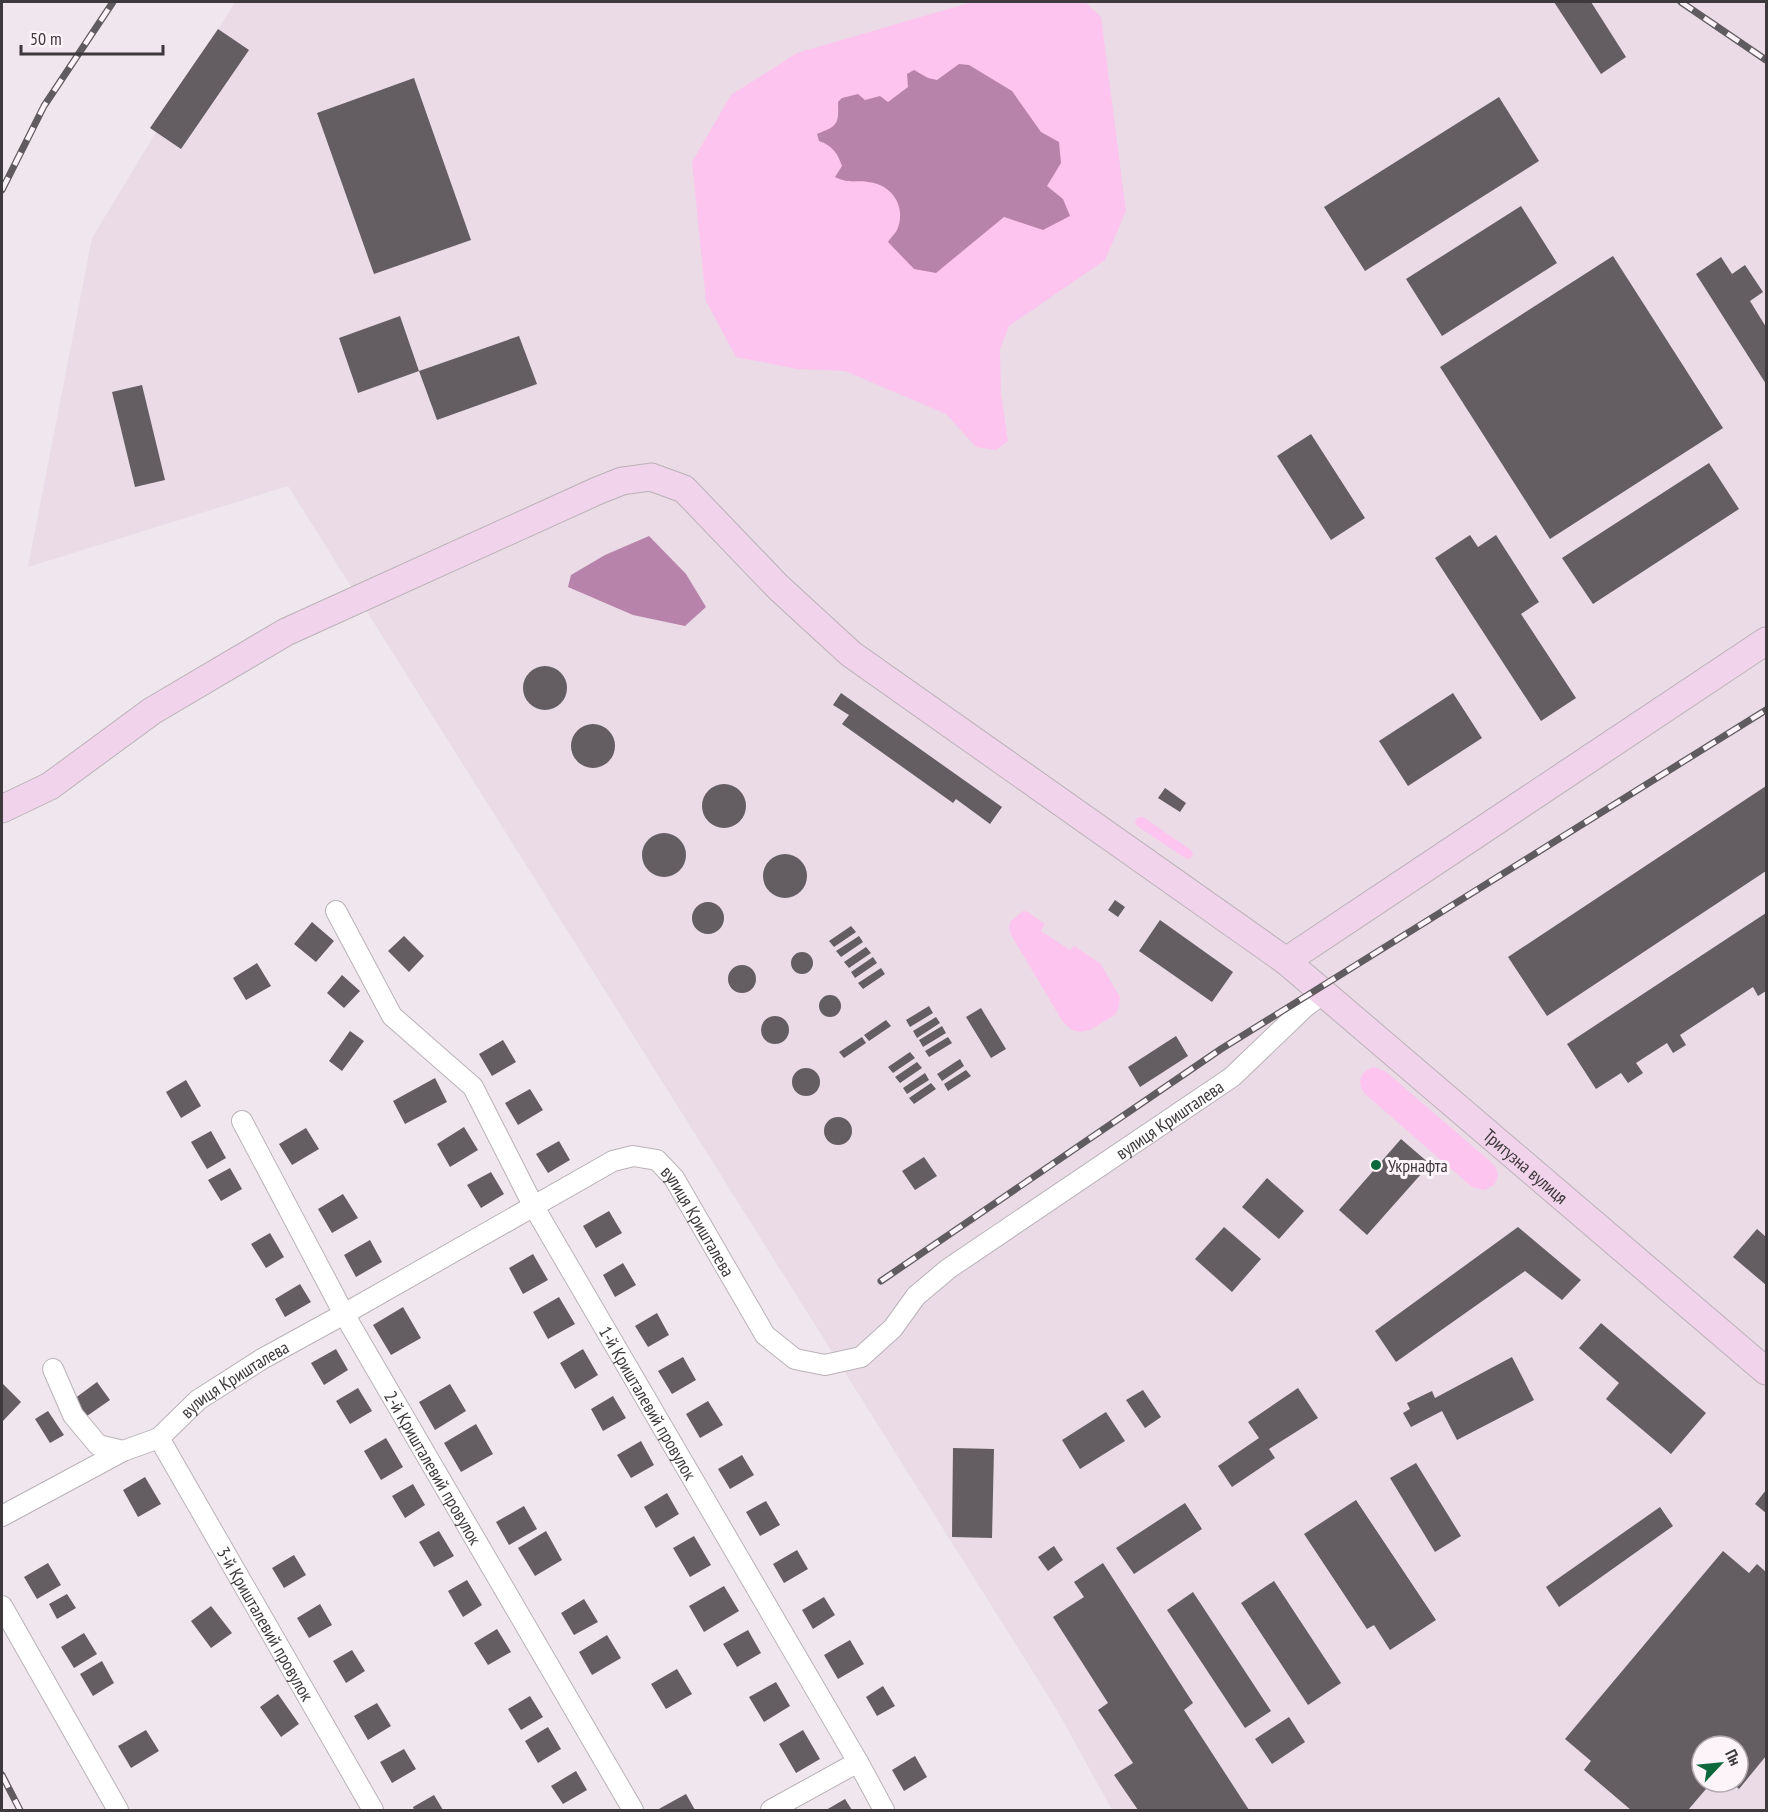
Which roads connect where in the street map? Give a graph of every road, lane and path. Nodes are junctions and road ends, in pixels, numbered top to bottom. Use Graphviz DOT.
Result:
graph roads {
  1 [pos="1767,641"];
  2 [pos="2,809"];
  3 [pos="336,911"];
  4 [pos="1286,961"];
  5 [pos="1324,993"];
  6 [pos="242,1122"];
  7 [pos="534,1207"];
  8 [pos="344,1314"];
  9 [pos="53,1369"];
  10 [pos="1767,1371"];
  11 [pos="159,1438"];
  12 [pos="123,1451"];
  13 [pos="2,1516"];
  14 [pos="2,1606"];
  15 [pos="858,1762"];
  16 [pos="118,1810"];
  17 [pos="373,1810"];
  18 [pos="633,1810"];
  19 [pos="771,1810"];
  20 [pos="884,1810"];
  1 -- 4 [label="street"];
  2 -- 4 [label="street, Тритузна вулиця"];
  3 -- 7 [label="street, 1-й Кришталевий провулок"];
  4 -- 5 [label="street, Тритузна вулиця"];
  5 -- 7 [label="street, вулиця Кришталева"];
  5 -- 10 [label="street, Тритузна вулиця"];
  6 -- 8 [label="street, 2-й Кришталевий провулок"];
  7 -- 8 [label="street, вулиця Кришталева"];
  7 -- 15 [label="street, 1-й Кришталевий провулок"];
  8 -- 11 [label="street, вулиця Кришталева"];
  8 -- 18 [label="street, 2-й Кришталевий провулок"];
  9 -- 12 [label="street"];
  11 -- 12 [label="street, вулиця Кришталева"];
  11 -- 17 [label="street, 3-й Кришталевий провулок"];
  12 -- 13 [label="street, вулиця Кришталева"];
  14 -- 16 [label="street"];
  15 -- 19 [label="street"];
  15 -- 20 [label="street, 1-й Кришталевий провулок"];
}
